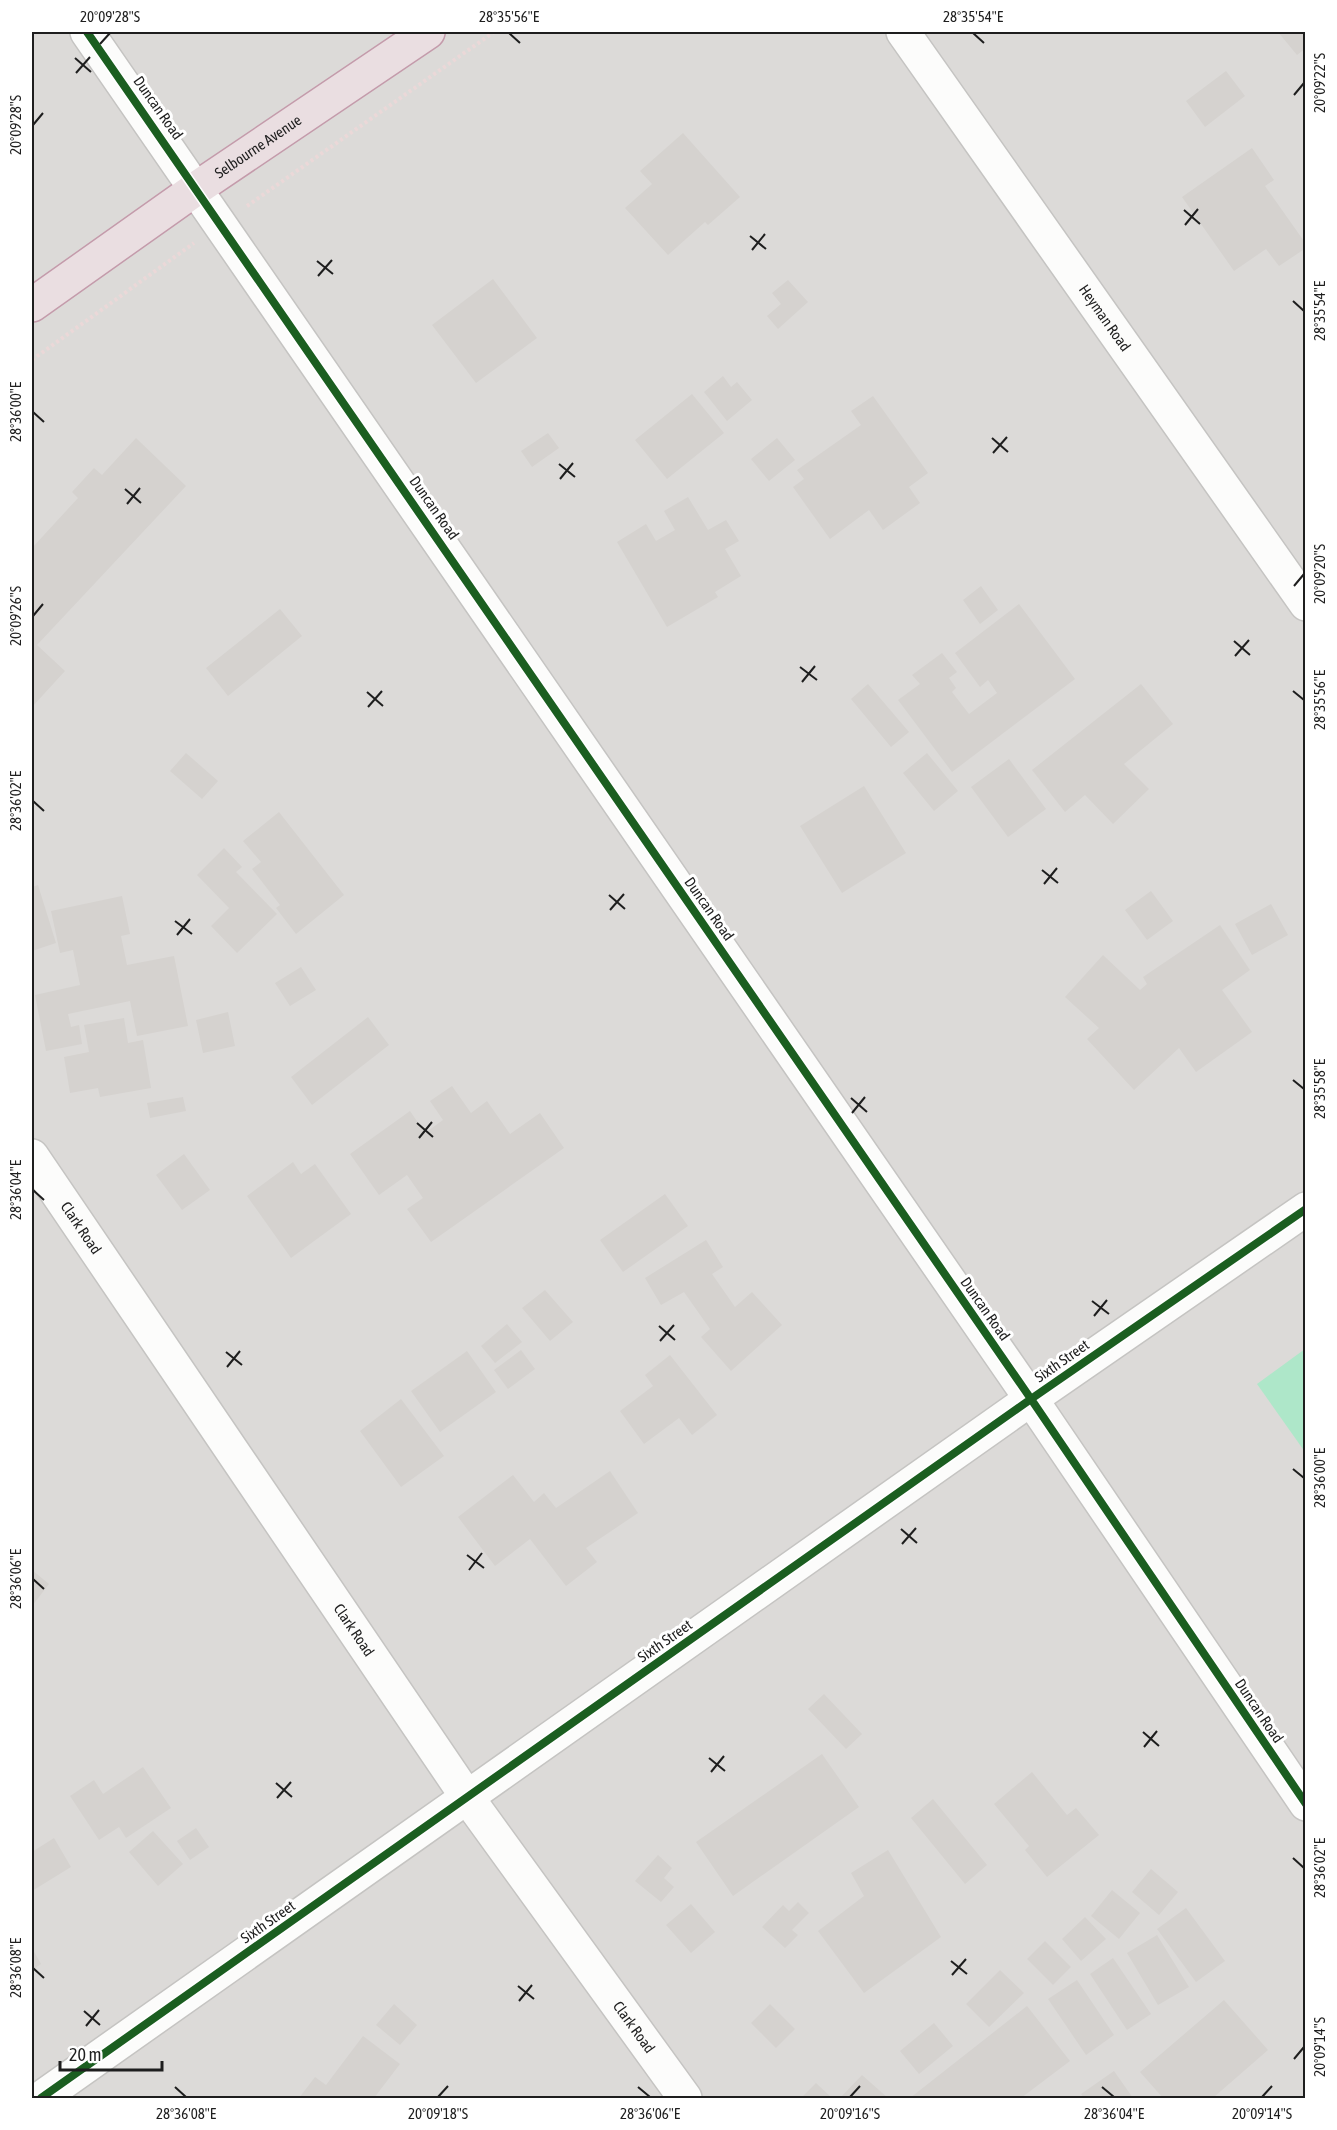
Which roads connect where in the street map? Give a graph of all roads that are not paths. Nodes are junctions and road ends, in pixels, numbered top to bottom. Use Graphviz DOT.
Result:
graph roads {
  1 [pos="87,32"];
  2 [pos="428,32"];
  3 [pos="903,32"];
  4 [pos="197,188"];
  5 [pos="32,305"];
  6 [pos="1305,604"];
  7 [pos="32,1156"];
  8 [pos="1305,1209"];
  9 [pos="1031,1399"];
  10 [pos="467,1797"];
  11 [pos="1305,1804"];
  12 [pos="41,2098"];
  13 [pos="685,2098"];
  1 -- 4 [label="street, Duncan Road"];
  2 -- 4 [label="highway, Selbourne Avenue"];
  3 -- 6 [label="street, Heyman Road"];
  4 -- 5 [label="highway, Selbourne Avenue"];
  4 -- 9 [label="street, Duncan Road"];
  7 -- 10 [label="street, Clark Road"];
  8 -- 9 [label="street, Sixth Street"];
  9 -- 10 [label="street, Sixth Street"];
  9 -- 11 [label="street, Duncan Road"];
  10 -- 12 [label="street, Sixth Street"];
  10 -- 13 [label="street, Clark Road"];
}
